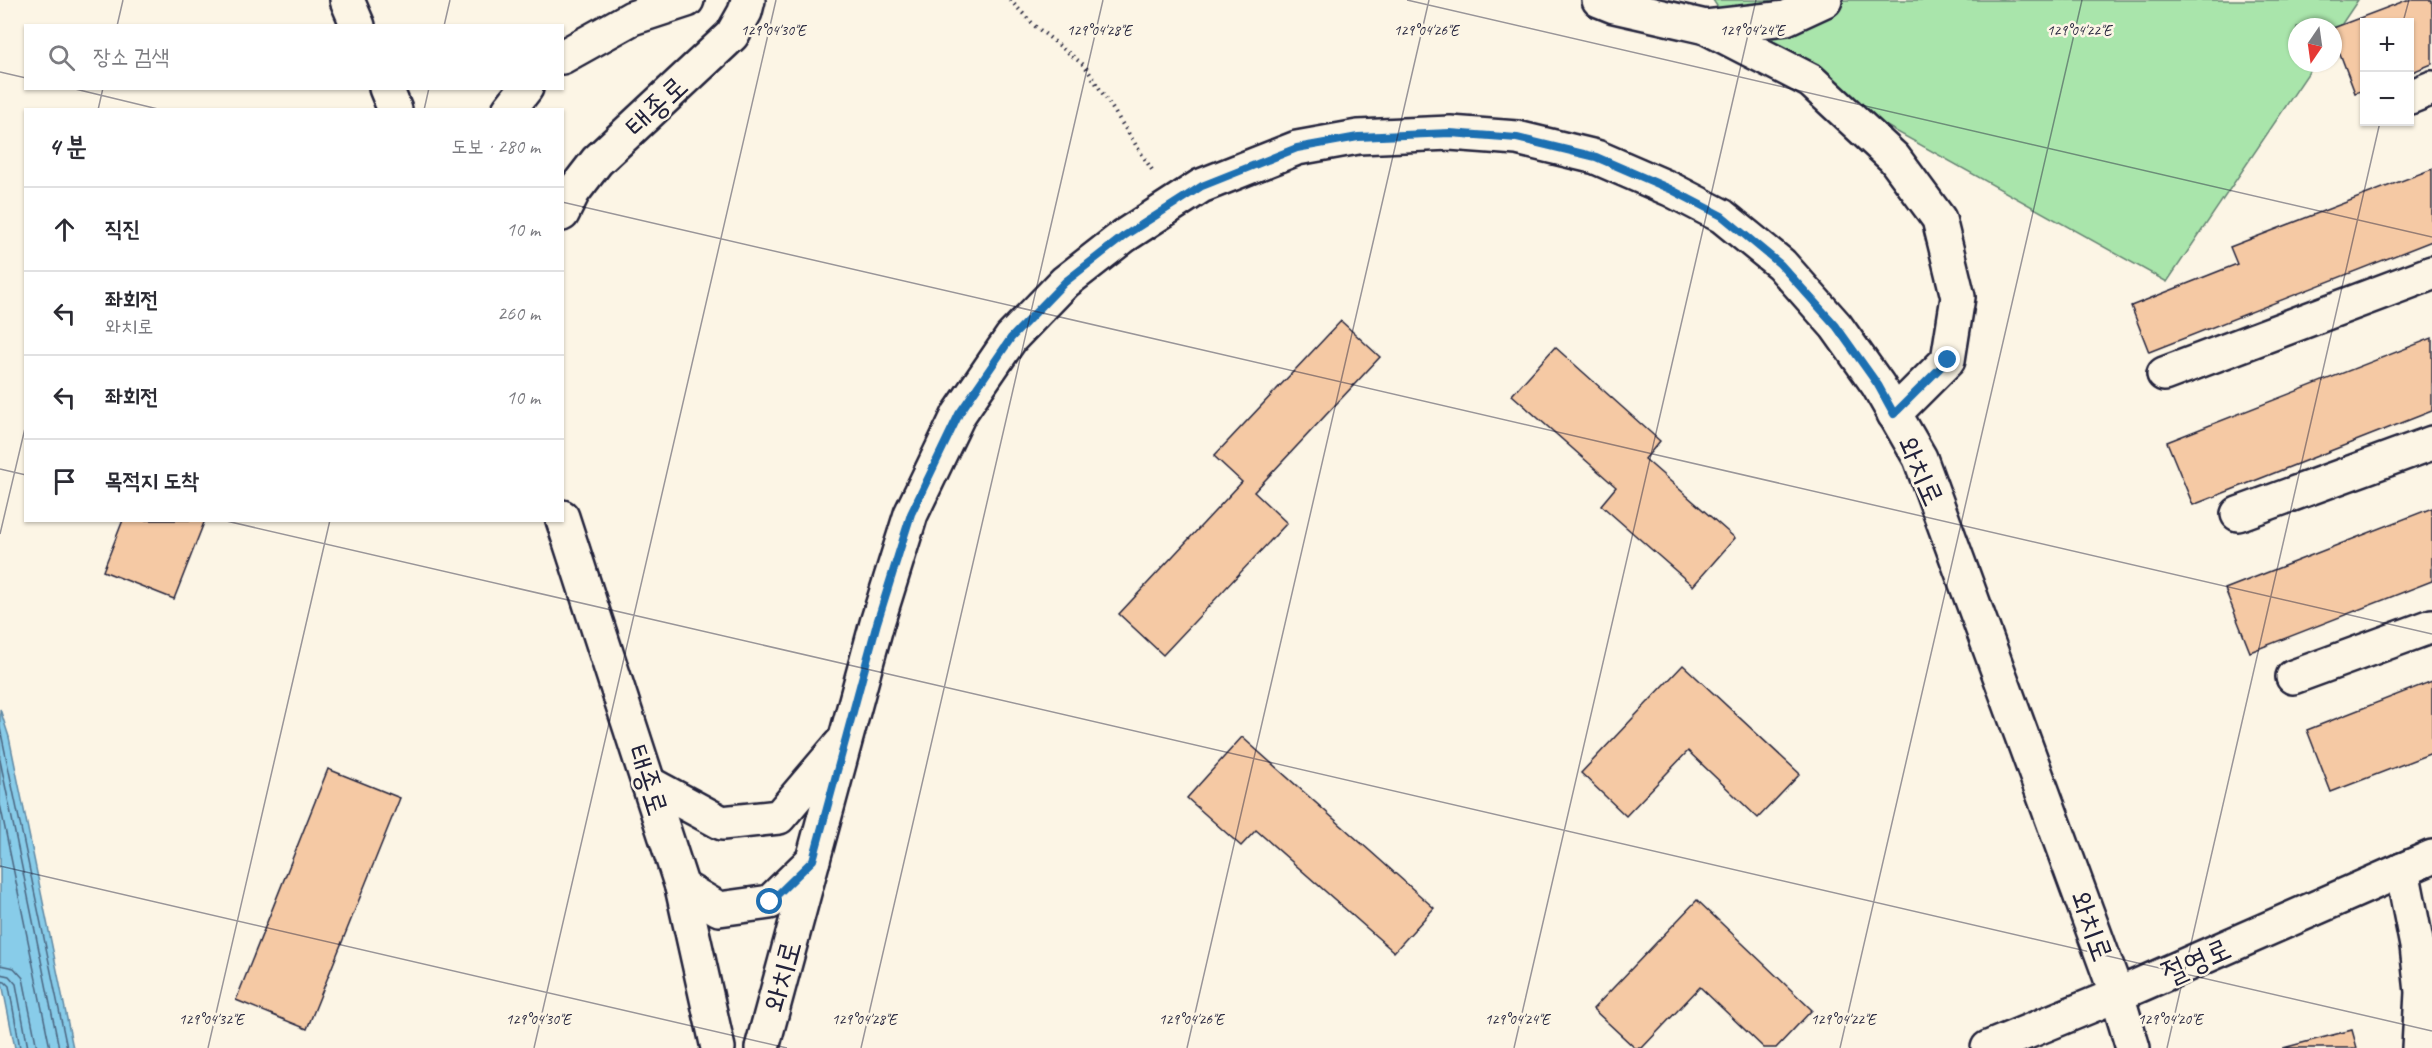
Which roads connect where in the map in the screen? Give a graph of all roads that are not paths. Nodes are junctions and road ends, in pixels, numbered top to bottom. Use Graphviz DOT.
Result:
graph roads {
  1 [pos="347,0"];
  2 [pos="687,0"];
  3 [pos="748,0"];
  4 [pos="1599,0"];
  5 [pos="1825,0"];
  6 [pos="357,24"];
  7 [pos="1706,27"];
  8 [pos="564,56"];
  9 [pos="2432,88"];
  10 [pos="387,90"];
  11 [pos="523,90"];
  12 [pos="2414,95"];
  13 [pos="394,108"];
  14 [pos="510,108"];
  15 [pos="564,210"];
  16 [pos="2432,273"];
  17 [pos="2164,374"];
  18 [pos="1894,414"];
  19 [pos="2432,443"];
  20 [pos="2238,514"];
  21 [pos="564,522"];
  22 [pos="2432,626"];
  23 [pos="2293,677"];
  24 [pos="846,738"];
  25 [pos="648,783"];
  26 [pos="2432,857"];
  27 [pos="813,860"];
  28 [pos="2402,870"];
  29 [pos="682,887"];
  30 [pos="2117,995"];
  31 [pos="718,1048"];
  32 [pos="762,1048"];
  33 [pos="1988,1048"];
  34 [pos="2133,1048"];
  35 [pos="2420,1048"];
  1 -- 6 [label="main road"];
  2 -- 8 [label="main road"];
  3 -- 15 [label="main road, 태종로"];
  4 -- 7 [label="main road"];
  5 -- 7 [label="main road"];
  7 -- 18 [label="main road"];
  9 -- 12 [label="main road"];
  10 -- 13 [label="main road"];
  11 -- 14 [label="main road"];
  16 -- 17 [label="main road"];
  18 -- 24 [label="main road, 와치로"];
  18 -- 30 [label="main road, 와치로"];
  19 -- 20 [label="main road"];
  21 -- 25 [label="main road, 태종로"];
  22 -- 23 [label="main road"];
  24 -- 25 [label="main road"];
  24 -- 27 [label="main road, 와치로"];
  25 -- 29 [label="main road, 태종로"];
  26 -- 28 [label="main road, 절영로"];
  27 -- 29 [label="main road"];
  27 -- 32 [label="main road, 와치로"];
  28 -- 30 [label="main road, 절영로"];
  28 -- 35 [label="main road"];
  29 -- 31 [label="main road, 태종로"];
  30 -- 33 [label="main road, 절영로"];
  30 -- 34 [label="main road, 와치로"];
}
